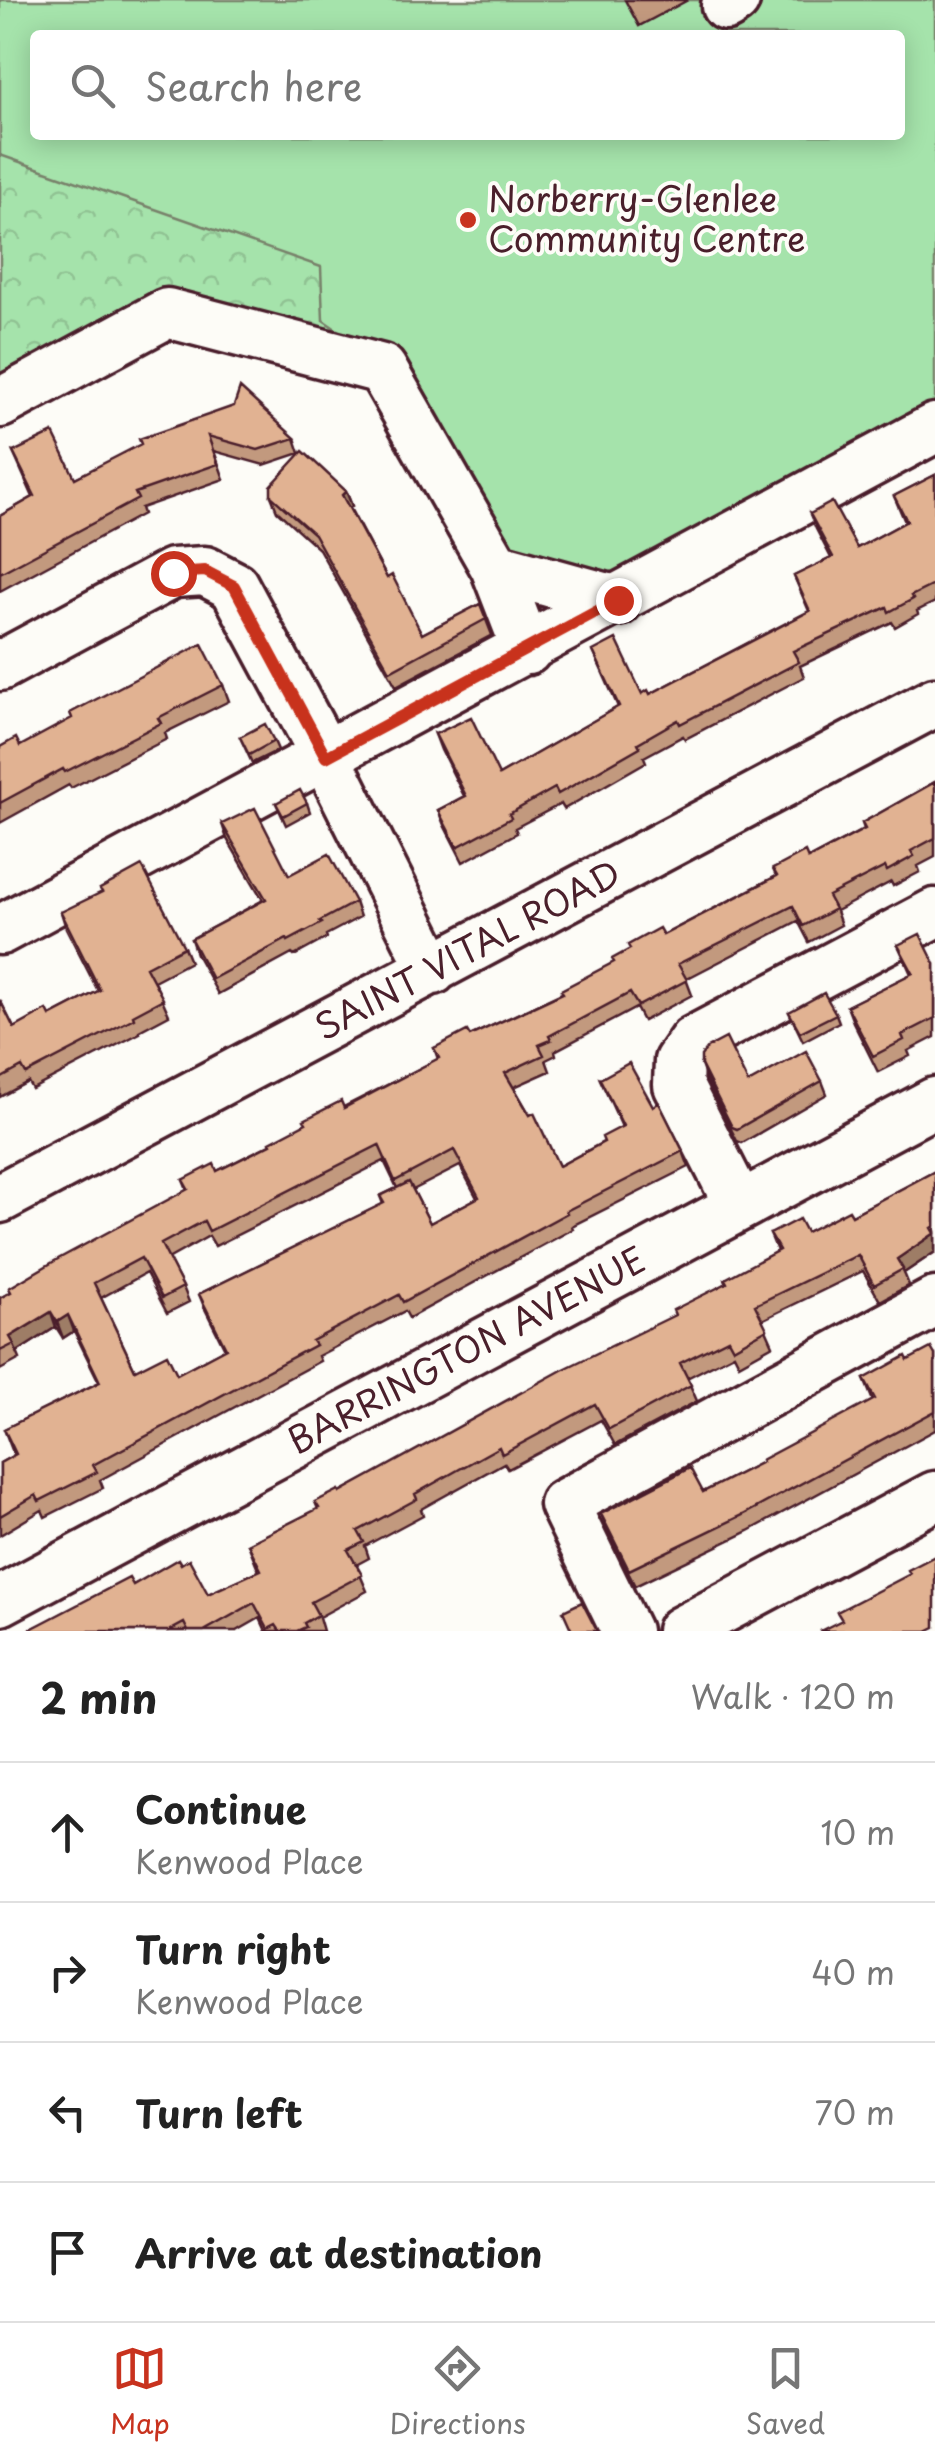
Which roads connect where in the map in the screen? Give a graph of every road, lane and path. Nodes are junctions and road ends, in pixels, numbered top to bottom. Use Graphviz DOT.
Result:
graph roads {
  1 [pos="0,403"];
  2 [pos="935,428"];
  3 [pos="495,567"];
  4 [pos="618,600"];
  5 [pos="526,650"];
  6 [pos="0,666"];
  7 [pos="935,702"];
  8 [pos="326,757"];
  9 [pos="935,913"];
  10 [pos="0,930"];
  11 [pos="433,970"];
  12 [pos="935,1102"];
  13 [pos="0,1198"];
  14 [pos="738,1205"];
  15 [pos="935,1302"];
  16 [pos="935,1496"];
  17 [pos="0,1601"];
  18 [pos="626,1631"];
  19 [pos="680,1631"];
  1 -- 3 [label="street"];
  2 -- 4 [label="street"];
  3 -- 4 [label="street"];
  3 -- 5 [label="street"];
  4 -- 5 [label="street"];
  5 -- 8 [label="street"];
  6 -- 8 [label="street"];
  7 -- 11 [label="street, SAINT VITAL ROAD"];
  8 -- 10 [label="street"];
  8 -- 11 [label="street"];
  9 -- 14 [label="street"];
  11 -- 13 [label="street, SAINT VITAL ROAD"];
  12 -- 14 [label="street, BARRINGTON AVENUE"];
  14 -- 17 [label="street, BARRINGTON AVENUE"];
  15 -- 18 [label="street"];
  16 -- 19 [label="street"];
}
